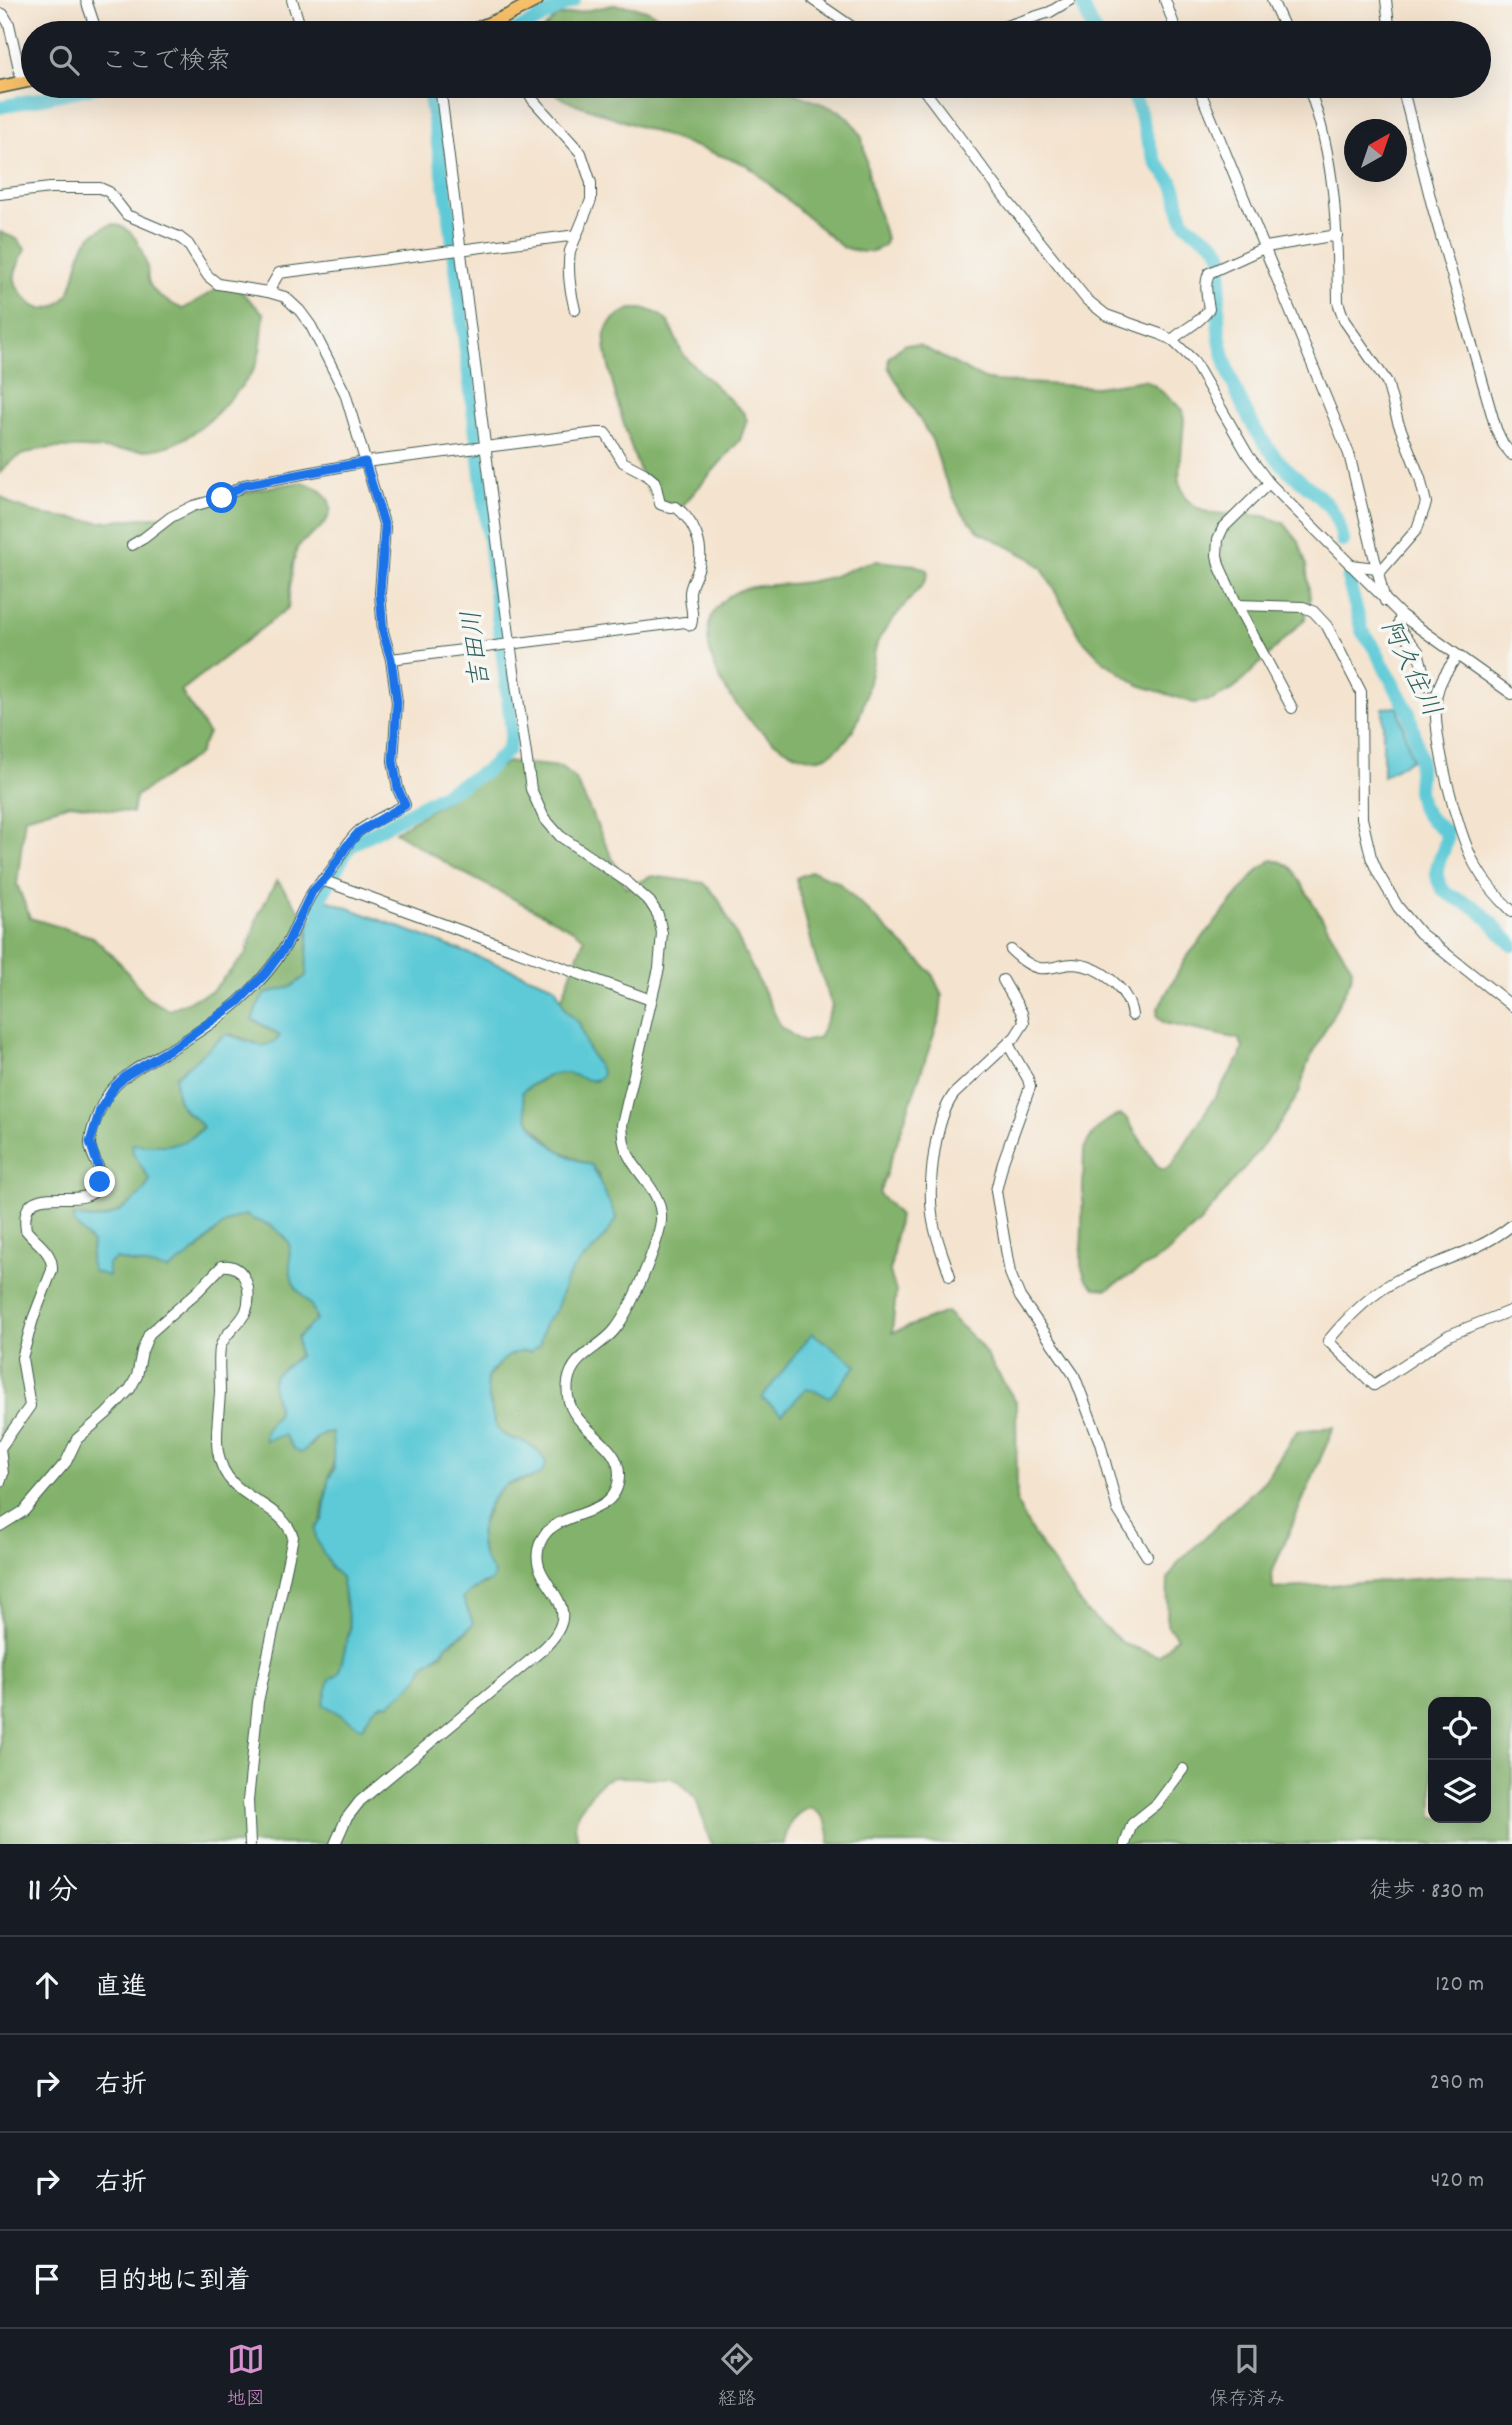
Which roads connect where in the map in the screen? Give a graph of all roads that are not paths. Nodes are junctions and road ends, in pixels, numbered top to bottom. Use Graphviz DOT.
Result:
graph roads {
  1 [pos="86,0"];
  2 [pos="292,0"];
  3 [pos="537,0"];
  4 [pos="813,0"];
  5 [pos="1070,0"];
  6 [pos="1165,0"];
  7 [pos="1272,0"];
  8 [pos="1386,0"];
  9 [pos="3,14"];
  10 [pos="93,21"];
  11 [pos="298,21"];
  12 [pos="495,21"];
  13 [pos="843,21"];
  14 [pos="1022,21"];
  15 [pos="1173,21"];
  16 [pos="1282,21"];
  17 [pos="1389,21"];
  18 [pos="21,62"];
  19 [pos="21,82"];
  20 [pos="0,87"];
  21 [pos="442,98"];
  22 [pos="532,98"];
  23 [pos="930,98"];
  24 [pos="1203,98"];
  25 [pos="1312,98"];
  26 [pos="1405,98"];
  27 [pos="0,194"];
  28 [pos="577,235"];
  29 [pos="1338,235"];
  30 [pos="1266,247"];
  31 [pos="461,250"];
  32 [pos="268,292"];
  33 [pos="575,310"];
  34 [pos="1172,340"];
  35 [pos="486,447"];
  36 [pos="1512,455"];
  37 [pos="365,462"];
  38 [pos="1269,483"];
  39 [pos="132,545"];
  40 [pos="1372,552"];
  41 [pos="1350,565"];
  42 [pos="1378,571"];
  43 [pos="1385,601"];
  44 [pos="1237,605"];
  45 [pos="1401,615"];
  46 [pos="510,643"];
  47 [pos="1457,656"];
  48 [pos="391,659"];
  49 [pos="1427,686"];
  50 [pos="1512,694"];
  51 [pos="1292,708"];
  52 [pos="322,880"];
  53 [pos="1512,911"];
  54 [pos="1011,950"];
  55 [pos="1003,980"];
  56 [pos="651,1000"];
  57 [pos="1512,1006"];
  58 [pos="1132,1015"];
  59 [pos="1008,1044"];
  60 [pos="1512,1225"];
  61 [pos="950,1276"];
  62 [pos="1512,1310"];
  63 [pos="0,1482"];
  64 [pos="0,1526"];
  65 [pos="1147,1556"];
  66 [pos="1183,1769"];
  67 [pos="250,1844"];
  68 [pos="335,1844"];
  69 [pos="1125,1844"];
  1 -- 10 [label="street"];
  2 -- 11 [label="street"];
  3 -- 12 [label="main road"];
  4 -- 13 [label="street"];
  5 -- 14 [label="street"];
  6 -- 15 [label="street"];
  7 -- 16 [label="street"];
  8 -- 17 [label="street"];
  9 -- 18 [label="street"];
  19 -- 20 [label="main road"];
  21 -- 31 [label="street"];
  22 -- 28 [label="street"];
  23 -- 34 [label="street"];
  24 -- 30 [label="street"];
  25 -- 29 [label="street"];
  26 -- 36 [label="street"];
  27 -- 32 [label="street"];
  28 -- 31 [label="street"];
  28 -- 33 [label="street"];
  29 -- 30 [label="street"];
  29 -- 42 [label="street"];
  30 -- 34 [label="street"];
  30 -- 40 [label="street"];
  31 -- 32 [label="street"];
  31 -- 35 [label="street"];
  32 -- 37 [label="street"];
  34 -- 38 [label="street"];
  35 -- 37 [label="street"];
  35 -- 46 [label="street"];
  35 -- 46 [label="street"];
  37 -- 39 [label="street"];
  37 -- 48 [label="street"];
  38 -- 41 [label="street"];
  38 -- 44 [label="street"];
  40 -- 41 [label="street"];
  40 -- 42 [label="street"];
  41 -- 42 [label="street"];
  41 -- 43 [label="street"];
  42 -- 43 [label="street"];
  43 -- 45 [label="street"];
  44 -- 51 [label="street"];
  44 -- 57 [label="street"];
  45 -- 47 [label="street"];
  45 -- 49 [label="street"];
  46 -- 48 [label="street"];
  46 -- 56 [label="street"];
  47 -- 50 [label="street"];
  47 -- 53 [label="street"];
  48 -- 52 [label="street"];
  52 -- 56 [label="street"];
  52 -- 63 [label="street"];
  54 -- 58 [label="street"];
  55 -- 59 [label="street"];
  56 -- 68 [label="street"];
  59 -- 61 [label="street"];
  59 -- 65 [label="street"];
  60 -- 62 [label="street"];
  64 -- 67 [label="street"];
  66 -- 69 [label="street"];
}
